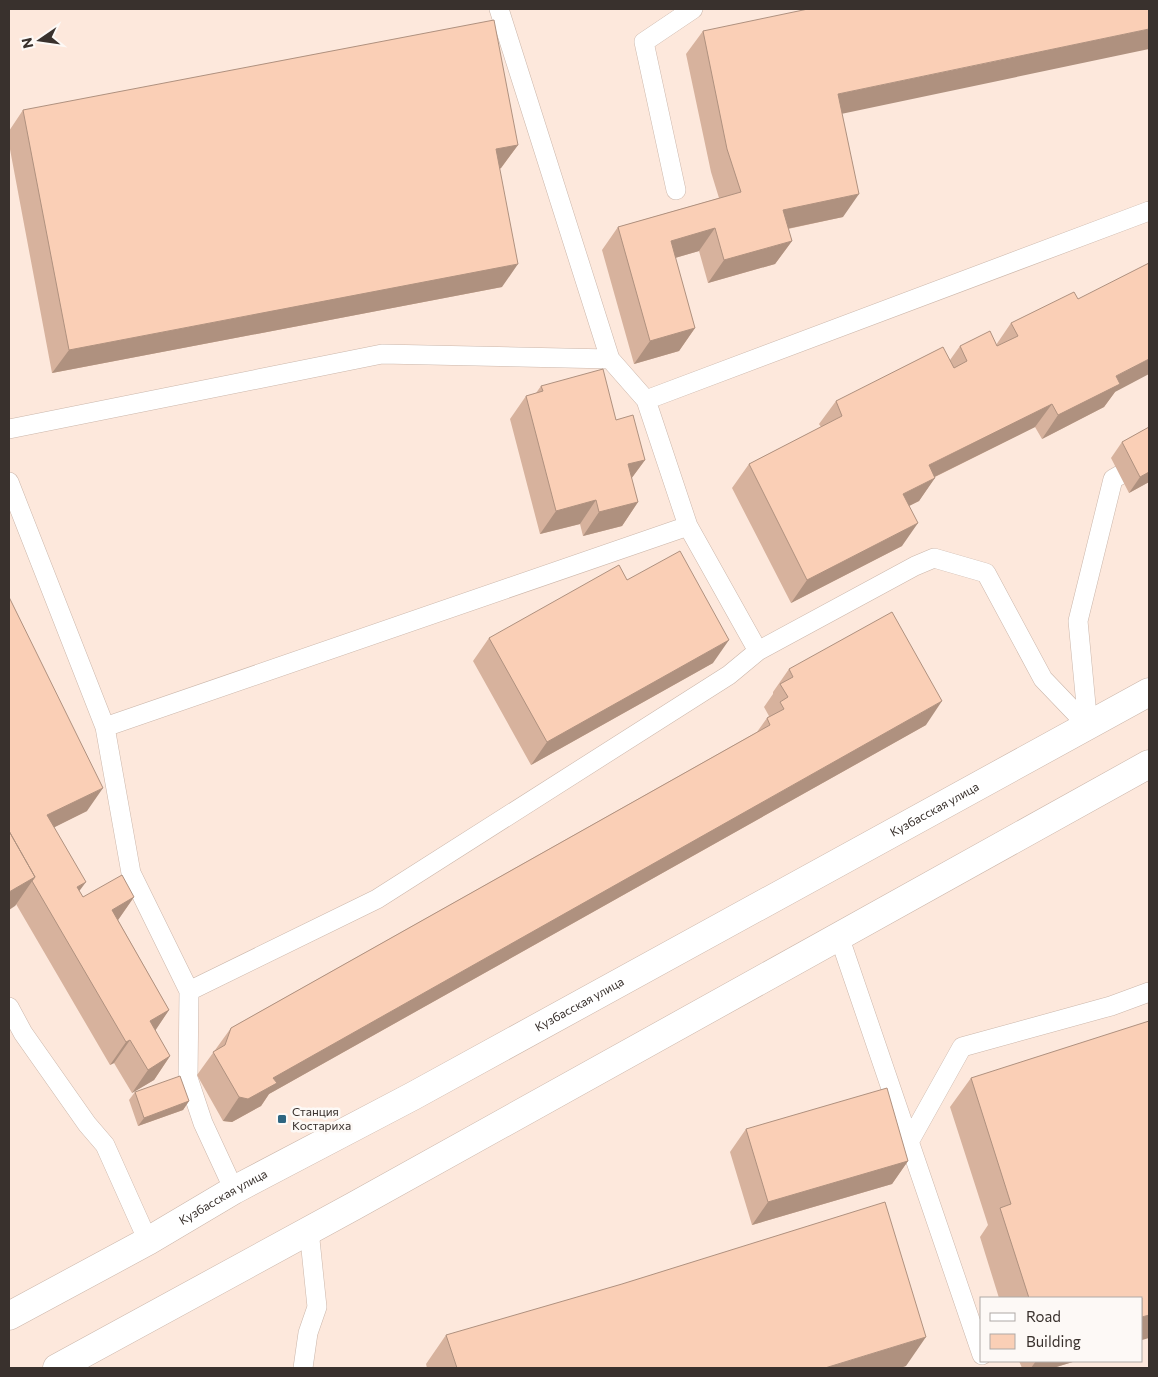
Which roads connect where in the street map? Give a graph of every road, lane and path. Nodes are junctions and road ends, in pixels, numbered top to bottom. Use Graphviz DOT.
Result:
graph roads {
  1 [pos="499,9"];
  2 [pos="693,9"];
  3 [pos="676,190"];
  4 [pos="1149,211"];
  5 [pos="610,359"];
  6 [pos="646,400"];
  7 [pos="9,429"];
  8 [pos="1120,475"];
  9 [pos="9,482"];
  10 [pos="688,526"];
  11 [pos="758,651"];
  12 [pos="1149,692"];
  13 [pos="1088,726"];
  14 [pos="105,727"];
  15 [pos="1149,764"];
  16 [pos="839,936"];
  17 [pos="189,991"];
  18 [pos="1149,992"];
  19 [pos="9,1008"];
  20 [pos="16,1037"];
  21 [pos="909,1142"];
  22 [pos="234,1190"];
  23 [pos="309,1230"];
  24 [pos="148,1241"];
  25 [pos="9,1316"];
  26 [pos="980,1349"];
  27 [pos="57,1368"];
  28 [pos="303,1368"];
  1 -- 5 [label="lane"];
  2 -- 3 [label="lane"];
  4 -- 6 [label="lane"];
  5 -- 6 [label="lane"];
  5 -- 7 [label="lane"];
  6 -- 10 [label="lane"];
  8 -- 13 [label="lane"];
  9 -- 14 [label="lane"];
  10 -- 11 [label="lane"];
  10 -- 14 [label="lane"];
  11 -- 13 [label="lane"];
  11 -- 17 [label="lane"];
  12 -- 13 [label="main road, Кузбасская улица"];
  13 -- 22 [label="main road, Кузбасская улица"];
  14 -- 17 [label="lane"];
  15 -- 16 [label="main road"];
  16 -- 21 [label="lane"];
  16 -- 23 [label="main road"];
  17 -- 22 [label="lane"];
  18 -- 21 [label="lane"];
  19 -- 20 [label="lane"];
  20 -- 24 [label="lane"];
  21 -- 26 [label="lane"];
  22 -- 24 [label="main road, Кузбасская улица"];
  23 -- 27 [label="main road"];
  23 -- 28 [label="lane"];
  24 -- 25 [label="main road, Кузбасская улица"];
}
